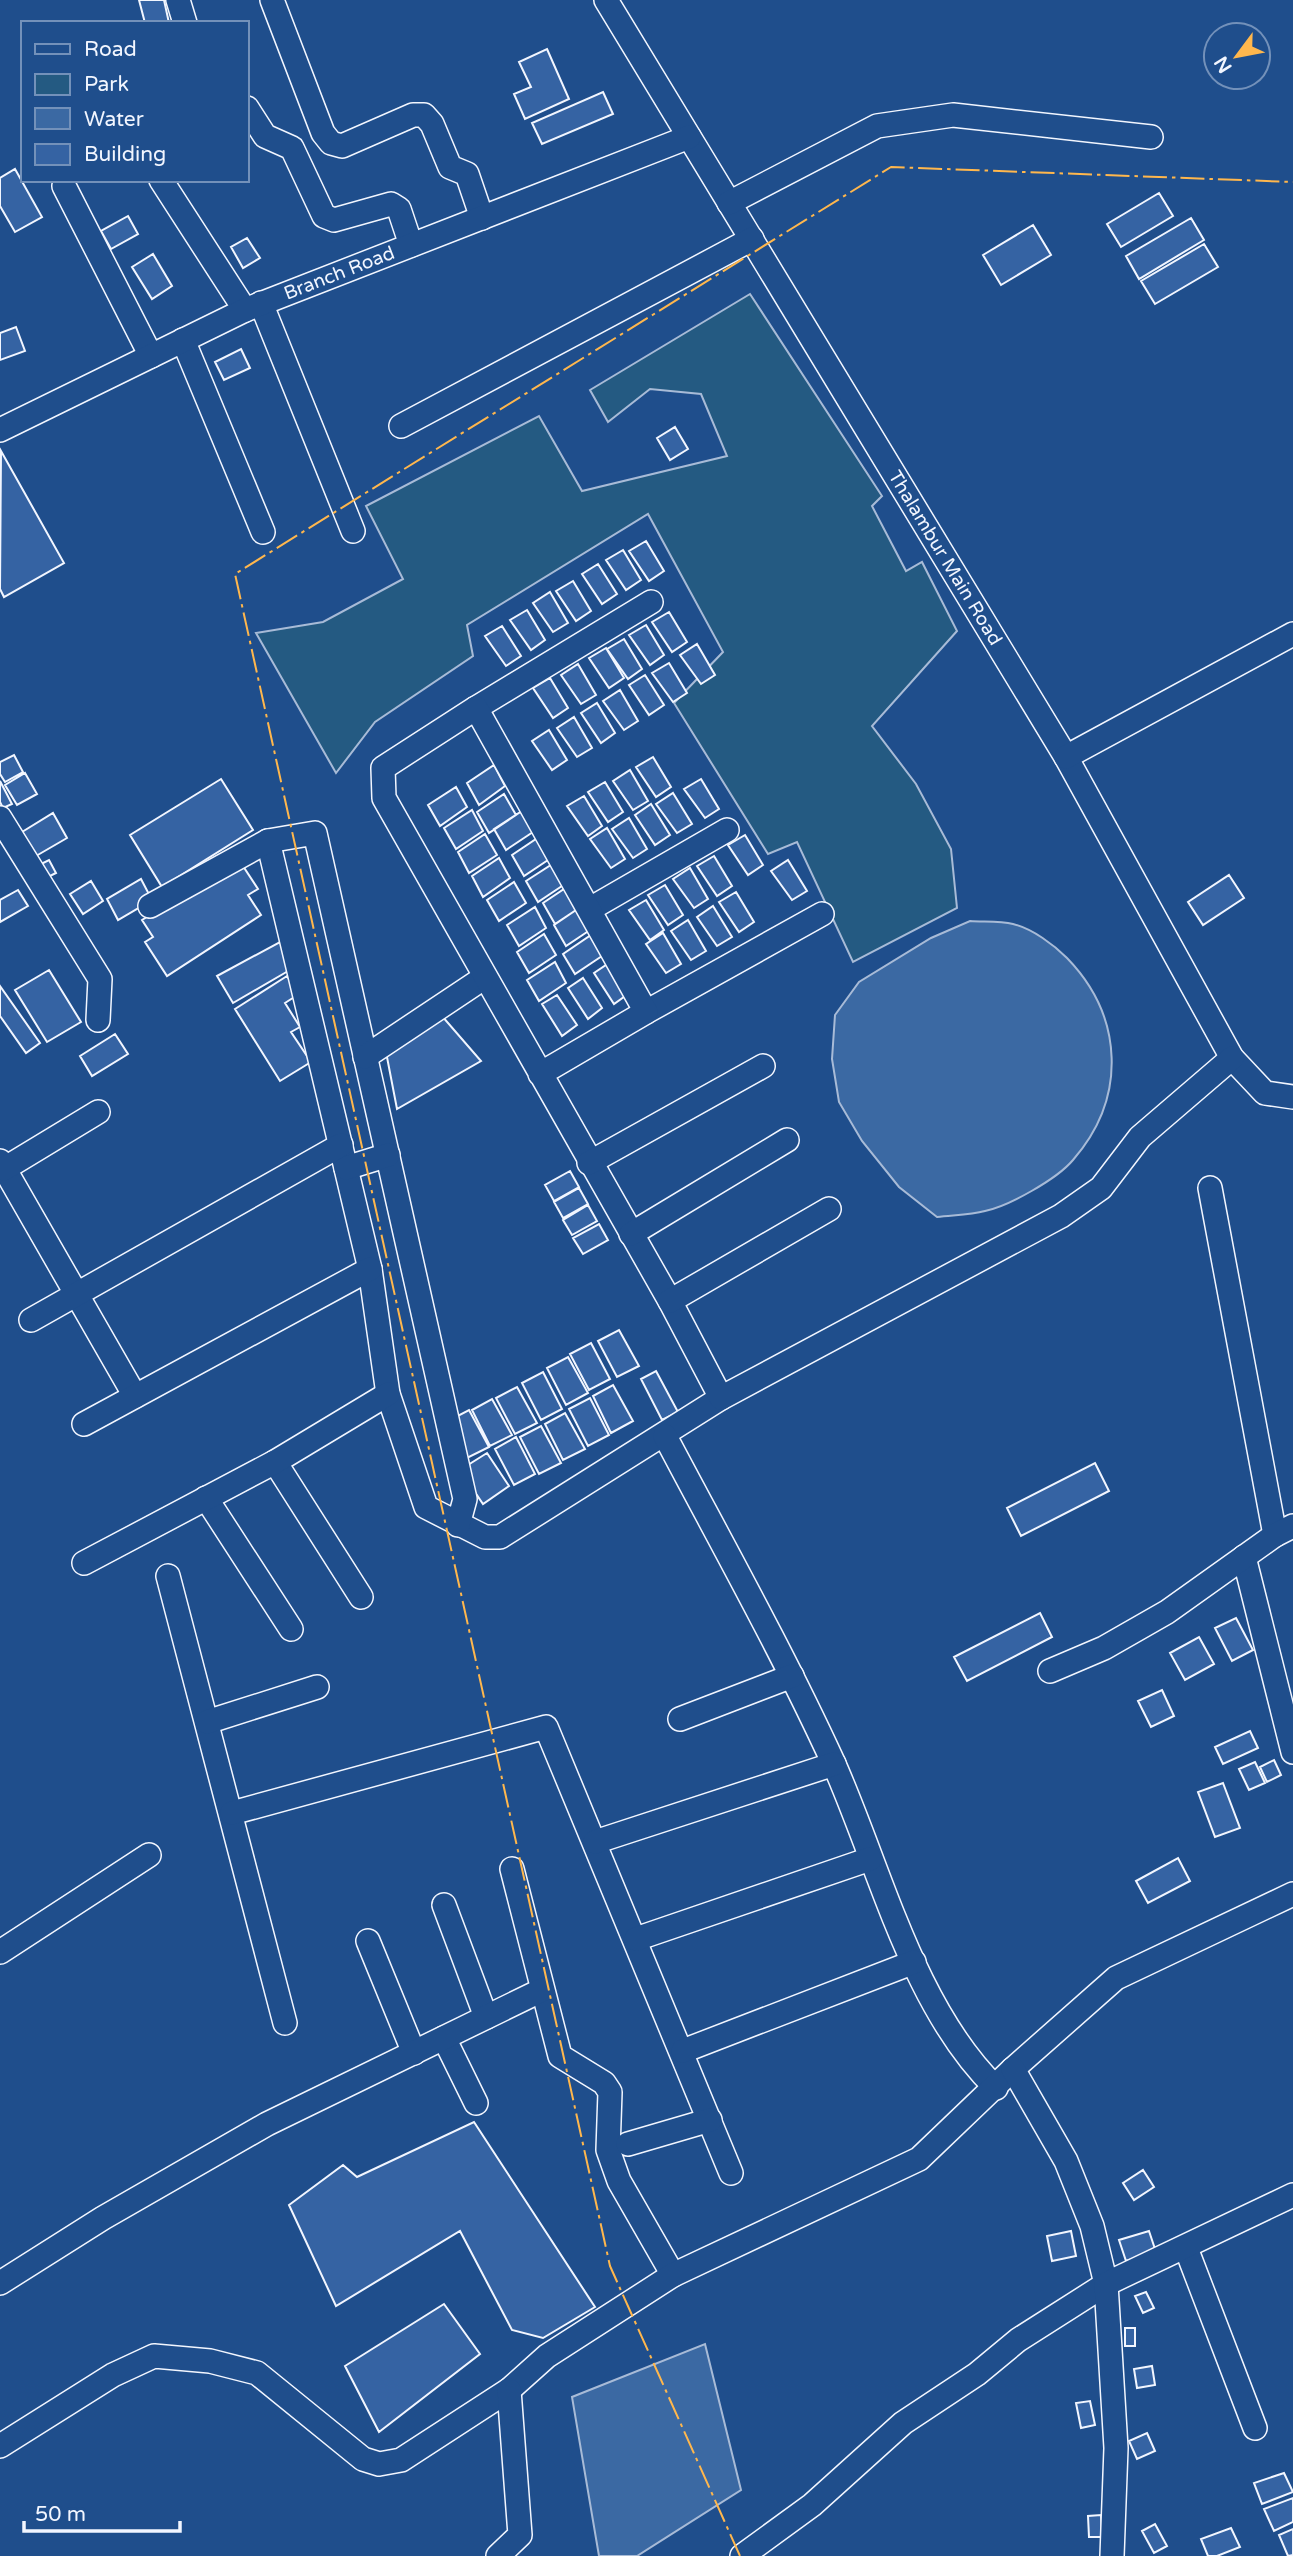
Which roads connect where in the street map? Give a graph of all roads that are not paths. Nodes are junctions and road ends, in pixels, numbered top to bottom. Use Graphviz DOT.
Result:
graph roads {
  1 [pos="178,0"];
  2 [pos="272,0"];
  3 [pos="606,0"];
  4 [pos="184,21"];
  5 [pos="248,110"];
  6 [pos="323,133"];
  7 [pos="690,137"];
  8 [pos="1151,137"];
  9 [pos="292,148"];
  10 [pos="162,182"];
  11 [pos="64,186"];
  12 [pos="729,203"];
  13 [pos="482,218"];
  14 [pos="751,239"];
  15 [pos="411,245"];
  16 [pos="253,306"];
  17 [pos="183,340"];
  18 [pos="151,356"];
  19 [pos="401,426"];
  20 [pos="0,430"];
  21 [pos="353,531"];
  22 [pos="263,532"];
  23 [pos="651,602"];
  24 [pos="1293,634"];
  25 [pos="476,708"];
  26 [pos="1066,757"];
  27 [pos="0,818"];
  28 [pos="727,830"];
  29 [pos="268,841"];
  30 [pos="150,906"];
  31 [pos="590,909"];
  32 [pos="822,914"];
  33 [pos="485,977"];
  34 [pos="646,1012"];
  35 [pos="98,1020"];
  36 [pos="365,1057"];
  37 [pos="1232,1058"];
  38 [pos="763,1066"];
  39 [pos="540,1074"];
  40 [pos="1293,1097"];
  41 [pos="98,1112"];
  42 [pos="787,1140"];
  43 [pos="341,1145"];
  44 [pos="388,1155"];
  45 [pos="589,1163"];
  46 [pos="346,1168"];
  47 [pos="4,1175"];
  48 [pos="1210,1188"];
  49 [pos="829,1209"];
  50 [pos="631,1234"];
  51 [pos="370,1269"];
  52 [pos="75,1295"];
  53 [pos="670,1301"];
  54 [pos="31,1320"];
  55 [pos="388,1394"];
  56 [pos="135,1396"];
  57 [pos="721,1398"];
  58 [pos="84,1424"];
  59 [pos="665,1436"];
  60 [pos="275,1462"];
  61 [pos="206,1498"];
  62 [pos="458,1525"];
  63 [pos="1284,1530"];
  64 [pos="1244,1557"];
  65 [pos="84,1563"];
  66 [pos="167,1576"];
  67 [pos="361,1597"];
  68 [pos="290,1629"];
  69 [pos="1050,1671"];
  70 [pos="792,1676"];
  71 [pos="317,1687"];
  72 [pos="680,1719"];
  73 [pos="207,1723"];
  74 [pos="1293,1752"];
  75 [pos="834,1764"];
  76 [pos="232,1813"];
  77 [pos="595,1842"];
  78 [pos="149,1855"];
  79 [pos="870,1859"];
  80 [pos="512,1869"];
  81 [pos="1293,1894"];
  82 [pos="444,1905"];
  83 [pos="636,1939"];
  84 [pos="368,1941"];
  85 [pos="0,1952"];
  86 [pos="914,1962"];
  87 [pos="542,1990"];
  88 [pos="486,2017"];
  89 [pos="285,2023"];
  90 [pos="444,2038"];
  91 [pos="683,2052"];
  92 [pos="414,2053"];
  93 [pos="1013,2069"];
  94 [pos="996,2088"];
  95 [pos="476,2103"];
  96 [pos="710,2120"];
  97 [pos="628,2144"];
  98 [pos="731,2173"];
  99 [pos="1293,2195"];
  100 [pos="1186,2248"];
  101 [pos="673,2275"];
  102 [pos="0,2283"];
  103 [pos="1106,2284"];
  104 [pos="509,2390"];
  105 [pos="1255,2428"];
  106 [pos="0,2446"];
  107 [pos="498,2556"];
  108 [pos="742,2556"];
  109 [pos="1112,2556"];
  1 -- 4 [label="street"];
  2 -- 6 [label="street"];
  3 -- 7 [label="street, Thalambur Main Road"];
  5 -- 9 [label="street"];
  6 -- 9 [label="street"];
  6 -- 13 [label="street"];
  7 -- 12 [label="street, Thalambur Main Road"];
  7 -- 13 [label="street, Branch Road"];
  8 -- 12 [label="street"];
  9 -- 15 [label="street"];
  10 -- 16 [label="street"];
  11 -- 18 [label="street"];
  12 -- 14 [label="street, Thalambur Main Road"];
  13 -- 15 [label="street, Branch Road"];
  14 -- 19 [label="street"];
  14 -- 26 [label="street, Thalambur Main Road"];
  15 -- 16 [label="street, Branch Road"];
  16 -- 17 [label="street, Branch Road"];
  16 -- 21 [label="street"];
  17 -- 18 [label="street, Branch Road"];
  17 -- 22 [label="street"];
  18 -- 20 [label="street, Branch Road"];
  23 -- 25 [label="street"];
  24 -- 26 [label="street"];
  25 -- 31 [label="street"];
  25 -- 33 [label="street"];
  26 -- 37 [label="street, Thalambur Main Road"];
  27 -- 35 [label="street"];
  28 -- 31 [label="street"];
  29 -- 30 [label="street"];
  29 -- 36 [label="street"];
  29 -- 43 [label="street"];
  31 -- 34 [label="street"];
  32 -- 34 [label="street"];
  33 -- 36 [label="street"];
  33 -- 39 [label="street"];
  34 -- 39 [label="street"];
  36 -- 44 [label="street"];
  37 -- 40 [label="street, Thalambur Main Road"];
  37 -- 57 [label="street"];
  38 -- 45 [label="street"];
  39 -- 45 [label="street"];
  41 -- 47 [label="street"];
  42 -- 50 [label="street"];
  43 -- 46 [label="street"];
  43 -- 52 [label="street"];
  44 -- 46 [label="street"];
  44 -- 62 [label="street"];
  45 -- 50 [label="street"];
  46 -- 51 [label="street"];
  47 -- 52 [label="street"];
  48 -- 63 [label="street"];
  49 -- 53 [label="street"];
  50 -- 53 [label="street"];
  51 -- 55 [label="street"];
  51 -- 56 [label="street"];
  52 -- 54 [label="street"];
  52 -- 56 [label="street"];
  53 -- 57 [label="street"];
  55 -- 60 [label="street"];
  55 -- 62 [label="street"];
  56 -- 58 [label="street"];
  57 -- 59 [label="street"];
  59 -- 62 [label="street"];
  59 -- 70 [label="street"];
  60 -- 61 [label="street"];
  60 -- 67 [label="street"];
  61 -- 65 [label="street"];
  61 -- 68 [label="street"];
  63 -- 64 [label="street"];
  64 -- 69 [label="street"];
  64 -- 74 [label="street"];
  66 -- 73 [label="street"];
  70 -- 72 [label="street"];
  70 -- 75 [label="street"];
  71 -- 73 [label="street"];
  73 -- 76 [label="street"];
  75 -- 77 [label="street"];
  75 -- 79 [label="street"];
  76 -- 77 [label="street"];
  76 -- 89 [label="street"];
  77 -- 83 [label="street"];
  78 -- 85 [label="street"];
  79 -- 83 [label="street"];
  79 -- 86 [label="street"];
  80 -- 87 [label="street"];
  81 -- 93 [label="street"];
  82 -- 88 [label="street"];
  83 -- 91 [label="street"];
  84 -- 92 [label="street"];
  86 -- 91 [label="street"];
  86 -- 94 [label="street"];
  87 -- 88 [label="street"];
  87 -- 101 [label="street"];
  88 -- 90 [label="street"];
  90 -- 92 [label="street"];
  90 -- 95 [label="street"];
  91 -- 96 [label="street"];
  92 -- 102 [label="street"];
  93 -- 94 [label="street"];
  93 -- 103 [label="street"];
  94 -- 101 [label="street"];
  96 -- 97 [label="street"];
  96 -- 98 [label="street"];
  99 -- 100 [label="street"];
  100 -- 103 [label="street"];
  100 -- 105 [label="street"];
  101 -- 104 [label="street"];
  103 -- 108 [label="street"];
  103 -- 109 [label="street"];
  104 -- 106 [label="street"];
  104 -- 107 [label="street"];
}
